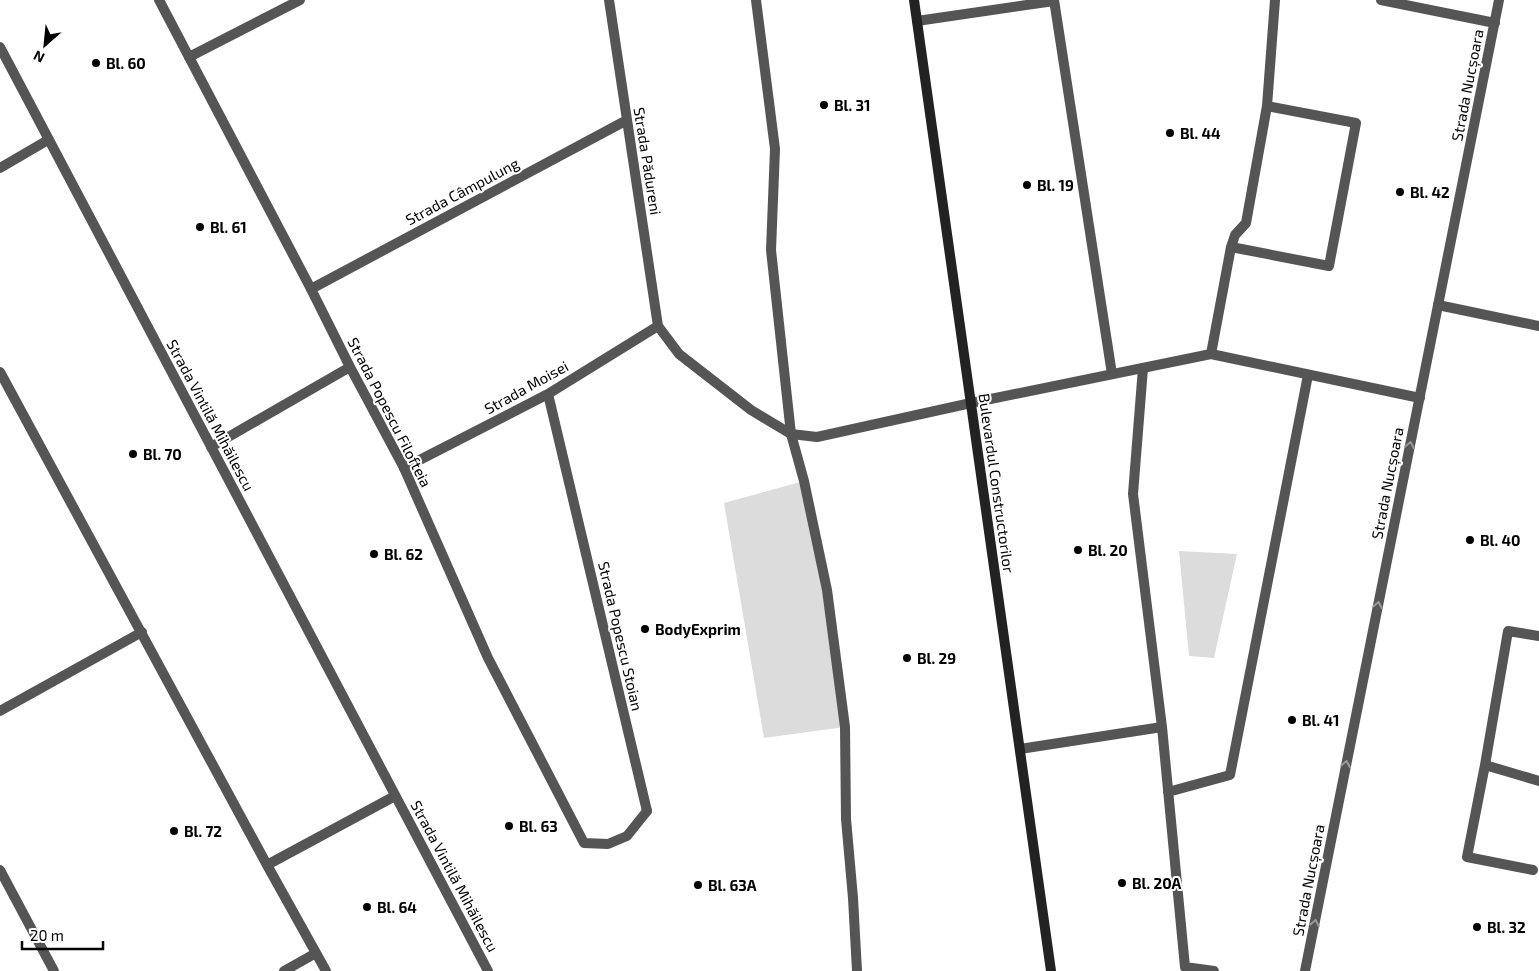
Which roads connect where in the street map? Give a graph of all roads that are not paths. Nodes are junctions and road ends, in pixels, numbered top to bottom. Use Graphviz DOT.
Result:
graph roads {
  1 [pos="159,0"];
  2 [pos="300,0"];
  3 [pos="609,0"];
  4 [pos="756,0"];
  5 [pos="914,0"];
  6 [pos="1274,0"];
  7 [pos="1381,0"];
  8 [pos="1499,0"];
  9 [pos="1054,1"];
  10 [pos="917,21"];
  11 [pos="1495,23"];
  12 [pos="0,47"];
  13 [pos="189,57"];
  14 [pos="1268,106"];
  15 [pos="627,120"];
  16 [pos="48,140"];
  17 [pos="0,168"];
  18 [pos="1231,247"];
  19 [pos="311,289"];
  20 [pos="1438,305"];
  21 [pos="658,326"];
  22 [pos="1539,326"];
  23 [pos="1212,354"];
  24 [pos="350,366"];
  25 [pos="1143,368"];
  26 [pos="0,372"];
  27 [pos="1112,374"];
  28 [pos="1308,374"];
  29 [pos="548,394"];
  30 [pos="1420,398"];
  31 [pos="971,403"];
  32 [pos="792,434"];
  33 [pos="211,447"];
  34 [pos="404,468"];
  35 [pos="142,632"];
  36 [pos="1539,636"];
  37 [pos="0,711"];
  38 [pos="1162,727"];
  39 [pos="1020,749"];
  40 [pos="1484,765"];
  41 [pos="1539,781"];
  42 [pos="1168,792"];
  43 [pos="395,796"];
  44 [pos="584,843"];
  45 [pos="267,865"];
  46 [pos="0,870"];
  47 [pos="1533,870"];
  48 [pos="316,953"];
  49 [pos="54,971"];
  50 [pos="284,971"];
  51 [pos="326,971"];
  52 [pos="488,971"];
  53 [pos="857,971"];
  54 [pos="1051,971"];
  55 [pos="1214,971"];
  56 [pos="1305,971"];
  1 -- 13 [label="street, Strada Popescu Filofteia"];
  2 -- 13 [label="street"];
  3 -- 15 [label="street, Strada Pădureni"];
  4 -- 32 [label="street"];
  5 -- 10 [label="street, Bulevardul Constructorilor"];
  6 -- 14 [label="street"];
  7 -- 11 [label="street"];
  8 -- 11 [label="street, Strada Nucșoara"];
  9 -- 10 [label="street"];
  9 -- 27 [label="street"];
  10 -- 31 [label="street, Bulevardul Constructorilor"];
  11 -- 20 [label="street, Strada Nucșoara"];
  12 -- 16 [label="street, Strada Vintilă Mihăilescu"];
  13 -- 19 [label="street, Strada Popescu Filofteia"];
  14 -- 18 [label="street"];
  14 -- 18 [label="street"];
  15 -- 19 [label="street, Strada Câmpulung"];
  15 -- 21 [label="street, Strada Pădureni"];
  16 -- 17 [label="street"];
  16 -- 33 [label="street, Strada Vintilă Mihăilescu"];
  18 -- 23 [label="street"];
  19 -- 24 [label="street, Strada Popescu Filofteia"];
  20 -- 22 [label="street"];
  20 -- 30 [label="street, Strada Nucșoara"];
  21 -- 29 [label="street, Strada Moisei"];
  21 -- 32 [label="street"];
  23 -- 25 [label="street"];
  23 -- 28 [label="street"];
  24 -- 33 [label="street"];
  24 -- 34 [label="street, Strada Popescu Filofteia"];
  25 -- 27 [label="street"];
  25 -- 38 [label="street"];
  26 -- 35 [label="street"];
  27 -- 31 [label="street"];
  28 -- 30 [label="street"];
  28 -- 42 [label="street"];
  29 -- 34 [label="street, Strada Moisei"];
  29 -- 44 [label="street, Strada Popescu Stoian"];
  56 -- 30 [label="street, Strada Nucșoara, one-way"];
  31 -- 32 [label="street"];
  31 -- 39 [label="street, Bulevardul Constructorilor"];
  32 -- 53 [label="street"];
  33 -- 43 [label="street, Strada Vintilă Mihăilescu"];
  34 -- 44 [label="street, Strada Popescu Filofteia"];
  35 -- 37 [label="street"];
  35 -- 45 [label="street"];
  36 -- 40 [label="street"];
  38 -- 39 [label="street"];
  38 -- 42 [label="street"];
  39 -- 54 [label="street, Bulevardul Constructorilor"];
  40 -- 41 [label="street"];
  40 -- 47 [label="street"];
  42 -- 55 [label="street"];
  43 -- 45 [label="street, Strada Vintilă Mihăilescu"];
  43 -- 52 [label="street, Strada Vintilă Mihăilescu"];
  45 -- 48 [label="street"];
  46 -- 49 [label="street"];
  48 -- 50 [label="street"];
  48 -- 51 [label="street"];
}
